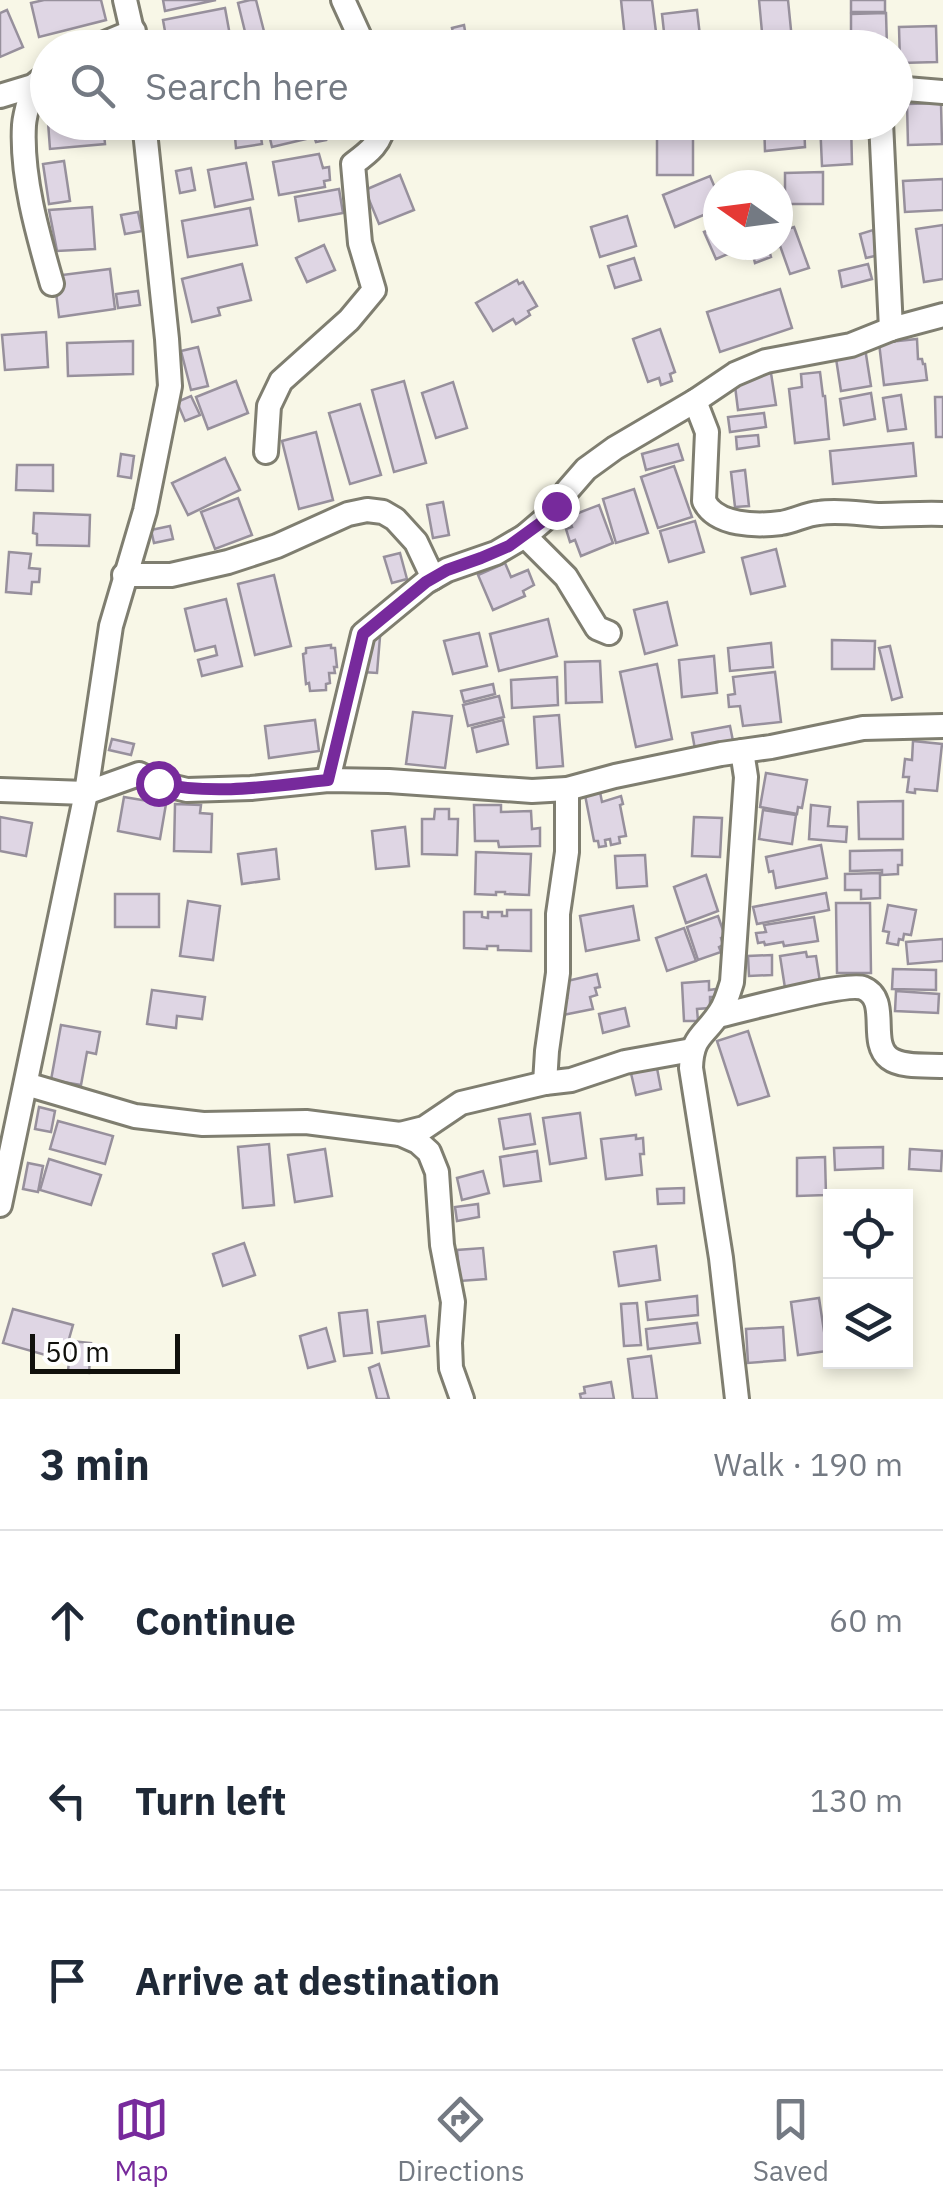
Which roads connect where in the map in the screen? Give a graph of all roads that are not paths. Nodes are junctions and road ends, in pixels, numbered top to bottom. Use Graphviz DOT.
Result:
graph roads {
  1 [pos="126,0"];
  2 [pos="342,0"];
  3 [pos="133,30"];
  4 [pos="356,30"];
  5 [pos="30,84"];
  6 [pos="913,90"];
  7 [pos="943,92"];
  8 [pos="0,96"];
  9 [pos="30,108"];
  10 [pos="146,140"];
  11 [pos="378,140"];
  12 [pos="882,140"];
  13 [pos="52,284"];
  14 [pos="943,314"];
  15 [pos="891,329"];
  16 [pos="695,401"];
  17 [pos="266,452"];
  18 [pos="943,514"];
  19 [pos="525,536"];
  20 [pos="124,575"];
  21 [pos="433,578"];
  22 [pos="610,632"];
  23 [pos="943,726"];
  24 [pos="742,751"];
  25 [pos="328,780"];
  26 [pos="567,789"];
  27 [pos="0,790"];
  28 [pos="86,793"];
  29 [pos="718,1016"];
  30 [pos="692,1050"];
  31 [pos="943,1066"];
  32 [pos="546,1082"];
  33 [pos="26,1084"];
  34 [pos="400,1134"];
  35 [pos="7,1137"];
  36 [pos="0,1205"];
  37 [pos="462,1399"];
  38 [pos="737,1399"];
  1 -- 3 [label="street"];
  2 -- 4 [label="street"];
  5 -- 8 [label="street"];
  6 -- 7 [label="street"];
  9 -- 13 [label="street"];
  10 -- 20 [label="street"];
  11 -- 17 [label="street"];
  12 -- 15 [label="street"];
  14 -- 15 [label="street"];
  15 -- 16 [label="street"];
  16 -- 18 [label="street"];
  16 -- 19 [label="street"];
  19 -- 21 [label="street"];
  19 -- 22 [label="street"];
  20 -- 21 [label="street"];
  20 -- 28 [label="street"];
  21 -- 25 [label="street"];
  23 -- 24 [label="street"];
  24 -- 26 [label="street"];
  24 -- 29 [label="street"];
  25 -- 26 [label="street"];
  25 -- 28 [label="street"];
  26 -- 32 [label="street"];
  27 -- 28 [label="street"];
  28 -- 33 [label="street"];
  29 -- 30 [label="street"];
  29 -- 31 [label="street"];
  30 -- 32 [label="street"];
  30 -- 38 [label="street"];
  32 -- 34 [label="street"];
  33 -- 34 [label="street"];
  33 -- 35 [label="street"];
  34 -- 37 [label="street"];
  35 -- 36 [label="street"];
}
